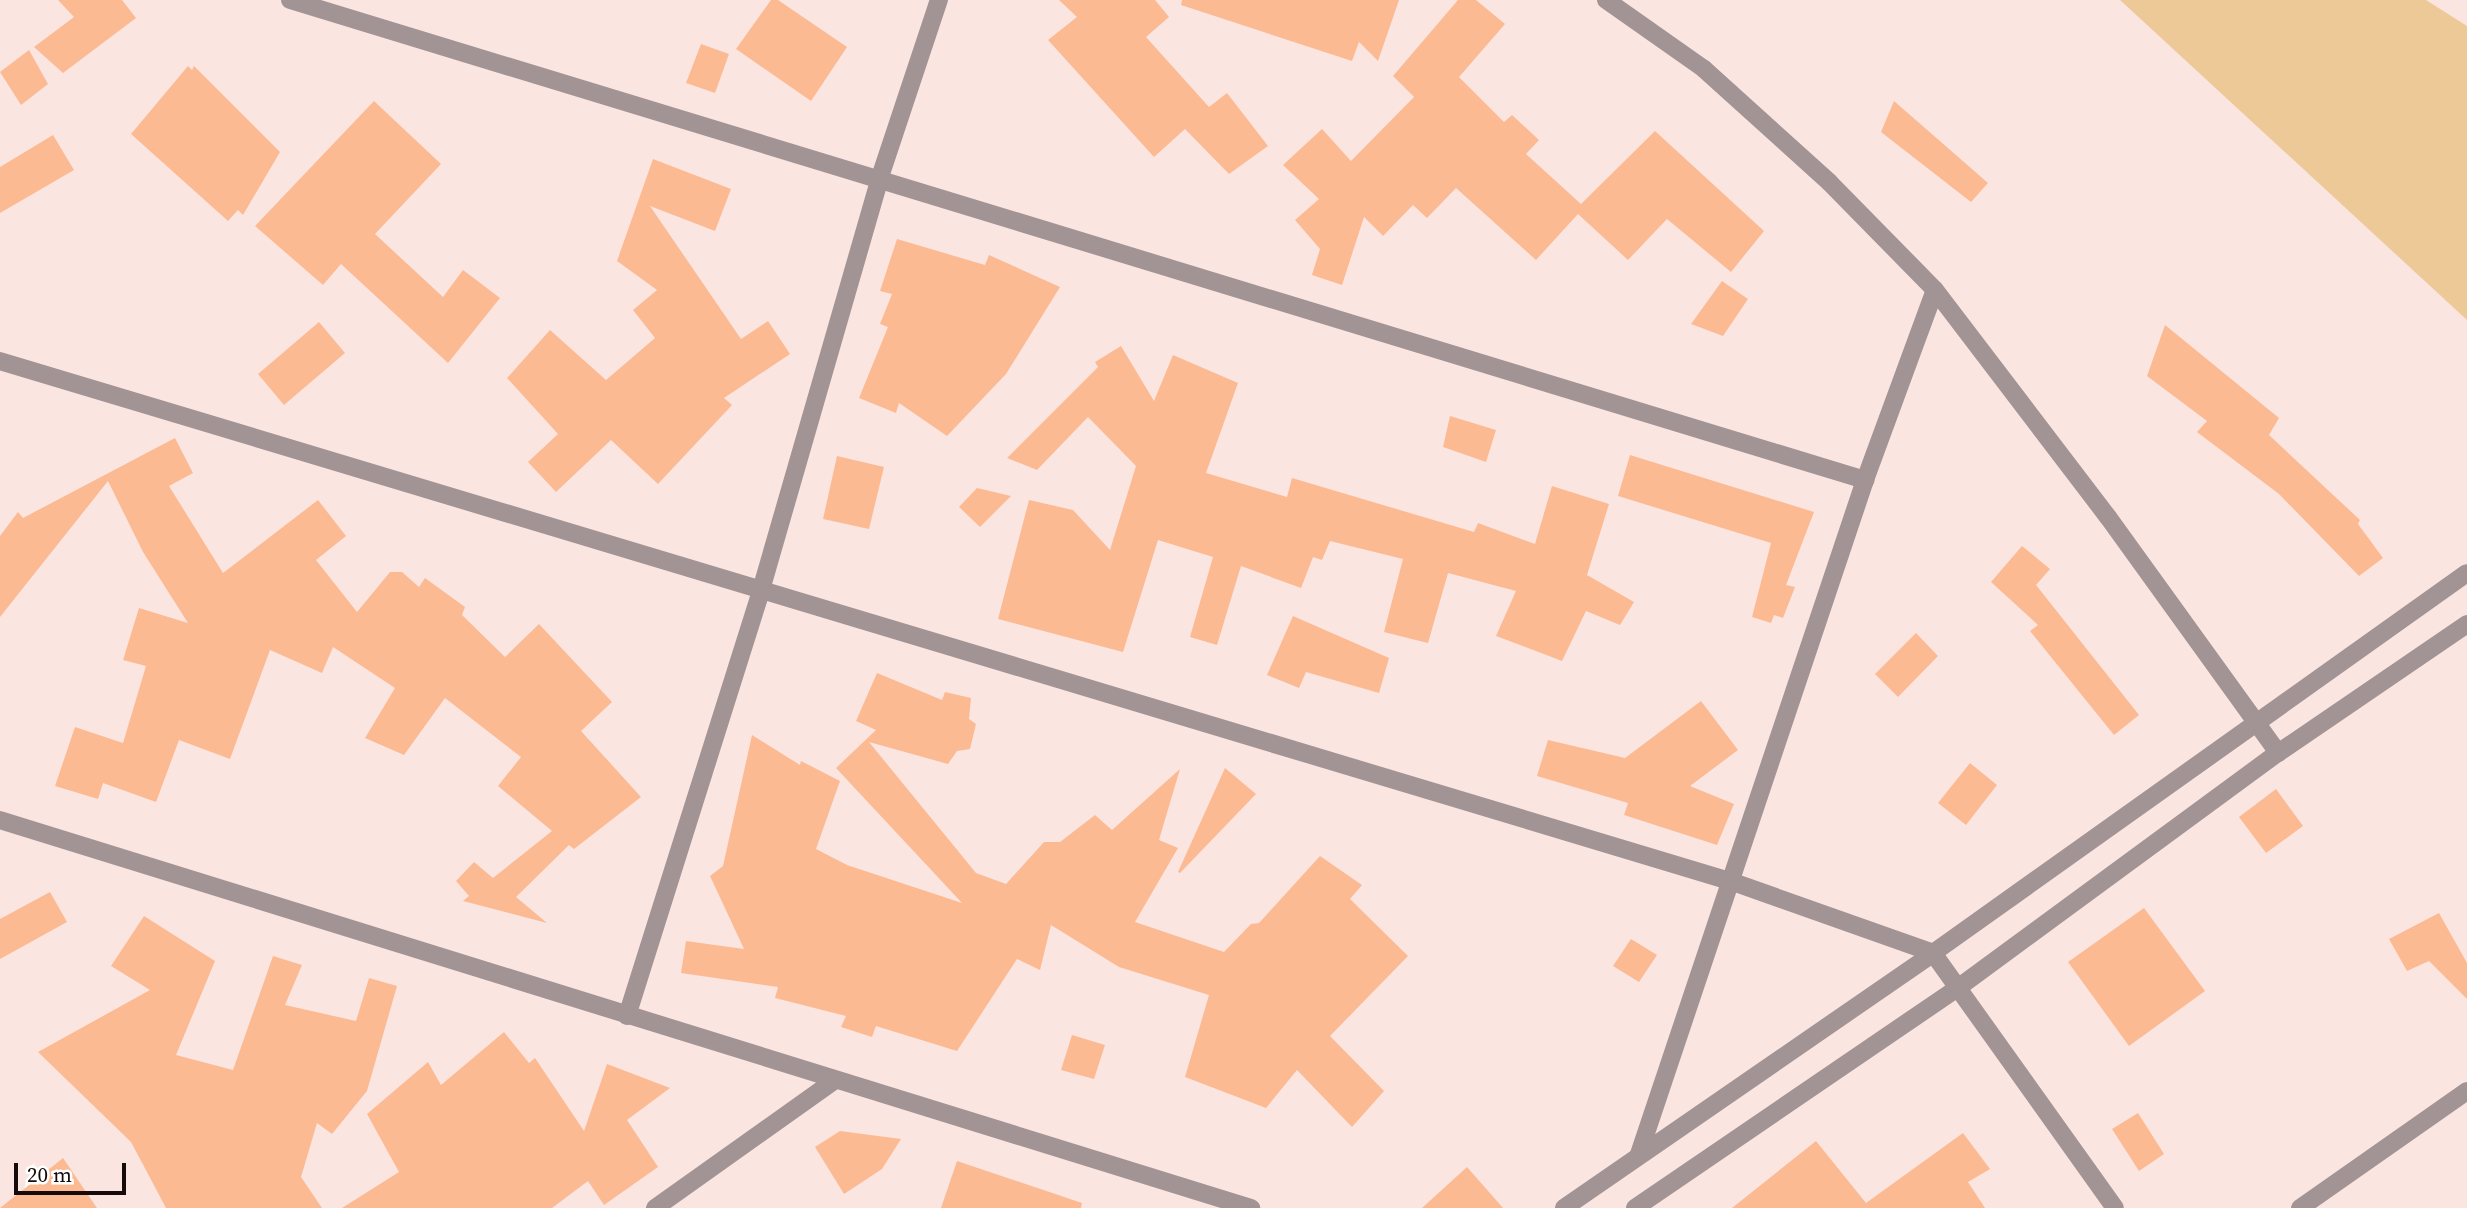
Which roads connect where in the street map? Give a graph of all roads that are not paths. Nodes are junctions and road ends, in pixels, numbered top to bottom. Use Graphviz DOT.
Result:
graph roads {
  1 [pos="290,0"];
  2 [pos="939,0"];
  3 [pos="1606,0"];
  4 [pos="879,180"];
  5 [pos="1935,290"];
  6 [pos="0,361"];
  7 [pos="1865,480"];
  8 [pos="2467,573"];
  9 [pos="761,590"];
  10 [pos="2467,624"];
  11 [pos="2256,720"];
  12 [pos="2278,753"];
  13 [pos="0,820"];
  14 [pos="1733,883"];
  15 [pos="1933,953"];
  16 [pos="1959,987"];
  17 [pos="627,1017"];
  18 [pos="834,1081"];
  19 [pos="2467,1091"];
  20 [pos="1639,1154"];
  21 [pos="655,1208"];
  22 [pos="1251,1208"];
  23 [pos="1564,1208"];
  24 [pos="1634,1208"];
  25 [pos="2115,1208"];
  26 [pos="2300,1208"];
  1 -- 4 [label="street"];
  2 -- 4 [label="street"];
  3 -- 5 [label="street"];
  4 -- 7 [label="street"];
  4 -- 9 [label="street"];
  5 -- 7 [label="street"];
  5 -- 11 [label="street"];
  6 -- 9 [label="street"];
  7 -- 14 [label="street"];
  8 -- 11 [label="street"];
  9 -- 14 [label="street"];
  9 -- 17 [label="street"];
  10 -- 12 [label="street"];
  11 -- 12 [label="street"];
  11 -- 15 [label="street"];
  12 -- 16 [label="street"];
  13 -- 17 [label="street"];
  14 -- 15 [label="street"];
  14 -- 20 [label="street"];
  15 -- 16 [label="street"];
  15 -- 20 [label="street"];
  16 -- 24 [label="street"];
  16 -- 25 [label="street"];
  17 -- 18 [label="street"];
  18 -- 21 [label="street"];
  18 -- 22 [label="street"];
  19 -- 26 [label="street"];
  20 -- 23 [label="street"];
}
